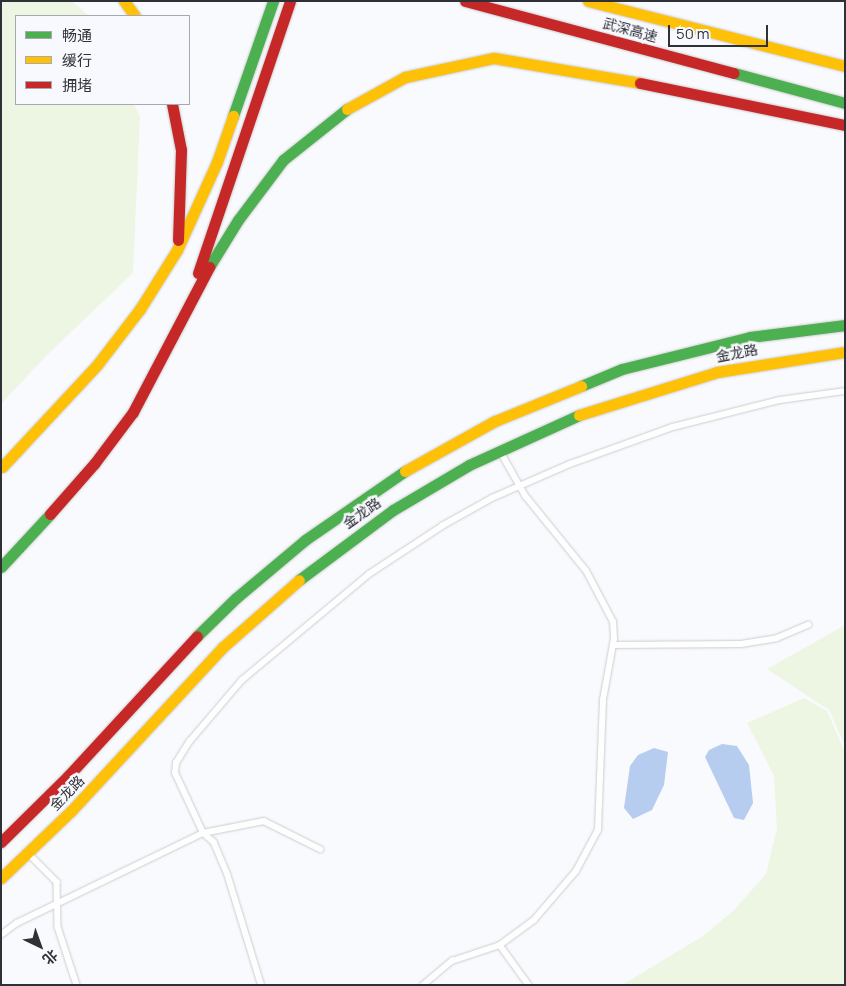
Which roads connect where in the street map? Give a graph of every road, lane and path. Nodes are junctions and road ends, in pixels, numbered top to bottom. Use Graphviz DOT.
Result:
graph roads {
  1 [pos="124,1"];
  2 [pos="273,1"];
  3 [pos="290,1"];
  4 [pos="466,1"];
  5 [pos="588,1"];
  6 [pos="134,15"];
  7 [pos="845,66"];
  8 [pos="845,103"];
  9 [pos="172,105"];
  10 [pos="845,125"];
  11 [pos="177,250"];
  12 [pos="191,297"];
  13 [pos="845,325"];
  14 [pos="845,352"];
  15 [pos="845,391"];
  16 [pos="499,450"];
  17 [pos="2,467"];
  18 [pos="518,486"];
  19 [pos="1,567"];
  20 [pos="808,625"];
  21 [pos="612,645"];
  22 [pos="202,833"];
  23 [pos="1,842"];
  24 [pos="320,849"];
  25 [pos="28,853"];
  26 [pos="1,878"];
  27 [pos="57,904"];
  28 [pos="1,935"];
  29 [pos="500,945"];
  30 [pos="77,985"];
  31 [pos="261,985"];
  32 [pos="423,985"];
  33 [pos="529,985"];
  1 -- 6 [label="main road"];
  2 -- 11 [label="main road"];
  3 -- 12 [label="main road"];
  4 -- 8 [label="main road, 武深高速"];
  5 -- 7 [label="main road, 武深高速"];
  9 -- 11 [label="main road"];
  10 -- 12 [label="main road"];
  11 -- 17 [label="main road"];
  12 -- 19 [label="main road"];
  13 -- 23 [label="main road, 金龙路"];
  14 -- 16 [label="main road, 金龙路"];
  15 -- 18 [label="lane"];
  16 -- 18 [label="lane"];
  16 -- 25 [label="main road, 金龙路"];
  18 -- 21 [label="lane"];
  18 -- 22 [label="lane"];
  20 -- 21 [label="lane"];
  21 -- 29 [label="lane"];
  22 -- 24 [label="lane"];
  22 -- 27 [label="lane"];
  22 -- 31 [label="lane"];
  25 -- 26 [label="main road, 金龙路"];
  25 -- 27 [label="lane"];
  27 -- 28 [label="lane"];
  27 -- 30 [label="lane"];
  29 -- 32 [label="lane"];
  29 -- 33 [label="lane"];
}
